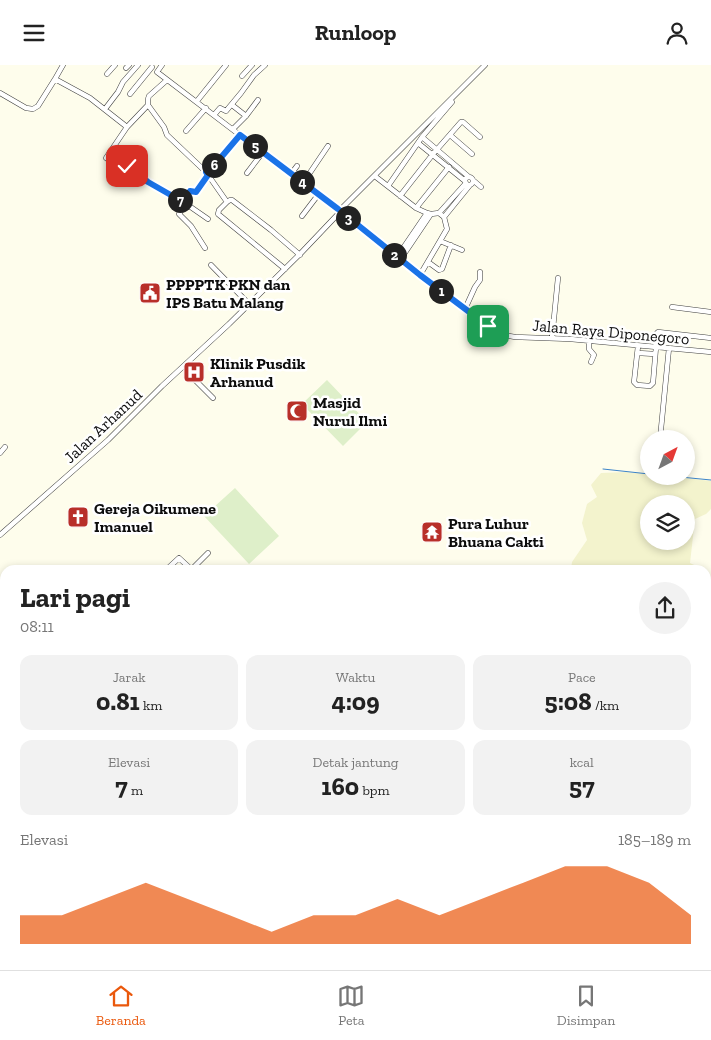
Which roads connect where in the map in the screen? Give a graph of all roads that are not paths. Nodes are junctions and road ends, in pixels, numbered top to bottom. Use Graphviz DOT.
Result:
graph roads {
  1 [pos="63,65"];
  2 [pos="115,65"];
  3 [pos="138,65"];
  4 [pos="162,65"];
  5 [pos="226,65"];
  6 [pos="265,65"];
  7 [pos="485,65"];
  8 [pos="151,66"];
  9 [pos="249,66"];
  10 [pos="157,71"];
  11 [pos="106,74"];
  12 [pos="242,76"];
  13 [pos="55,79"];
  14 [pos="167,80"];
  15 [pos="2,94"];
  16 [pos="130,94"];
  17 [pos="258,100"];
  18 [pos="453,100"];
  19 [pos="0,101"];
  20 [pos="197,101"];
  21 [pos="148,105"];
  22 [pos="232,105"];
  23 [pos="206,108"];
  24 [pos="105,109"];
  25 [pos="214,115"];
  26 [pos="246,116"];
  27 [pos="127,127"];
  28 [pos="233,129"];
  29 [pos="186,131"];
  30 [pos="240,135"];
  31 [pos="450,135"];
  32 [pos="422,137"];
  33 [pos="480,137"];
  34 [pos="418,143"];
  35 [pos="328,146"];
  36 [pos="263,152"];
  37 [pos="435,152"];
  38 [pos="472,155"];
  39 [pos="297,166"];
  40 [pos="449,167"];
  41 [pos="247,173"];
  42 [pos="291,173"];
  43 [pos="207,174"];
  44 [pos="376,177"];
  45 [pos="469,181"];
  46 [pos="304,183"];
  47 [pos="388,186"];
  48 [pos="482,187"];
  49 [pos="318,195"];
  50 [pos="400,196"];
  51 [pos="183,202"];
  52 [pos="227,202"];
  53 [pos="416,207"];
  54 [pos="340,211"];
  55 [pos="439,213"];
  56 [pos="429,214"];
  57 [pos="302,216"];
  58 [pos="444,217"];
  59 [pos="208,219"];
  60 [pos="440,241"];
  61 [pos="451,245"];
  62 [pos="205,248"];
  63 [pos="462,250"];
  64 [pos="300,255"];
  65 [pos="399,258"];
  66 [pos="428,261"];
  67 [pos="211,265"];
  68 [pos="285,269"];
  69 [pos="480,272"];
  70 [pos="420,275"];
  71 [pos="558,278"];
  72 [pos="249,304"];
  73 [pos="672,307"];
  74 [pos="465,309"];
  75 [pos="711,312"];
  76 [pos="552,338"];
  77 [pos="711,339"];
  78 [pos="590,341"];
  79 [pos="638,346"];
  80 [pos="656,347"];
  81 [pos="668,348"];
  82 [pos="711,352"];
  83 [pos="638,353"];
  84 [pos="655,354"];
  85 [pos="591,361"];
  86 [pos="192,377"];
  87 [pos="213,398"];
  88 [pos="661,430"];
  89 [pos="5,447"];
  90 [pos="0,453"];
  91 [pos="0,535"];
  92 [pos="208,553"];
  93 [pos="172,565"];
  94 [pos="187,565"];
  95 [pos="197,565"];
  1 -- 13 [label="street"];
  2 -- 11 [label="street"];
  3 -- 24 [label="street"];
  4 -- 10 [label="street"];
  5 -- 20 [label="street"];
  6 -- 22 [label="street"];
  7 -- 54 [label="street, Jalan Arhanud"];
  8 -- 10 [label="street, Jalan Raya Diponegoro"];
  8 -- 16 [label="street"];
  9 -- 12 [label="street"];
  10 -- 14 [label="street, Jalan Raya Diponegoro"];
  13 -- 15 [label="street"];
  13 -- 24 [label="street"];
  14 -- 20 [label="street, Jalan Raya Diponegoro"];
  14 -- 21 [label="street"];
  15 -- 19 [label="street"];
  17 -- 26 [label="street"];
  18 -- 32 [label="street"];
  20 -- 23 [label="street, Jalan Raya Diponegoro"];
  21 -- 27 [label="street"];
  21 -- 43 [label="street"];
  22 -- 25 [label="street"];
  22 -- 26 [label="street"];
  23 -- 25 [label="street, Jalan Raya Diponegoro"];
  23 -- 29 [label="street"];
  24 -- 27 [label="street"];
  25 -- 28 [label="street, Jalan Raya Diponegoro"];
  26 -- 28 [label="street"];
  27 -- 51 [label="street"];
  28 -- 30 [label="street, Jalan Raya Diponegoro"];
  30 -- 36 [label="street, Jalan Raya Diponegoro"];
  30 -- 43 [label="street"];
  31 -- 33 [label="street"];
  31 -- 37 [label="street"];
  31 -- 38 [label="street"];
  32 -- 34 [label="street"];
  32 -- 37 [label="street"];
  34 -- 37 [label="street"];
  34 -- 47 [label="street"];
  35 -- 46 [label="street"];
  36 -- 41 [label="street"];
  36 -- 42 [label="street, Jalan Raya Diponegoro"];
  37 -- 40 [label="street"];
  37 -- 45 [label="street"];
  37 -- 50 [label="street"];
  39 -- 42 [label="street"];
  40 -- 45 [label="street"];
  40 -- 53 [label="street"];
  42 -- 46 [label="street, Jalan Raya Diponegoro"];
  43 -- 51 [label="street"];
  43 -- 52 [label="street"];
  44 -- 47 [label="street"];
  45 -- 48 [label="street"];
  45 -- 55 [label="street"];
  45 -- 58 [label="street"];
  46 -- 49 [label="street, Jalan Raya Diponegoro"];
  47 -- 50 [label="street"];
  49 -- 54 [label="street, Jalan Raya Diponegoro"];
  49 -- 57 [label="street"];
  50 -- 53 [label="street"];
  51 -- 59 [label="street"];
  51 -- 62 [label="street"];
  52 -- 64 [label="street"];
  52 -- 68 [label="street"];
  53 -- 56 [label="street"];
  54 -- 64 [label="street, Jalan Arhanud"];
  54 -- 65 [label="street, Jalan Raya Diponegoro"];
  55 -- 56 [label="street"];
  55 -- 58 [label="street"];
  56 -- 65 [label="street"];
  58 -- 60 [label="street"];
  60 -- 61 [label="street"];
  60 -- 66 [label="street"];
  61 -- 63 [label="street"];
  61 -- 66 [label="street"];
  64 -- 68 [label="street, Jalan Arhanud"];
  65 -- 70 [label="street, Jalan Raya Diponegoro"];
  66 -- 70 [label="street"];
  67 -- 72 [label="street"];
  68 -- 72 [label="street, Jalan Arhanud"];
  69 -- 74 [label="street"];
  70 -- 74 [label="street, Jalan Raya Diponegoro"];
  71 -- 76 [label="street"];
  72 -- 91 [label="street, Jalan Arhanud"];
  73 -- 75 [label="street"];
  74 -- 76 [label="street, Jalan Raya Diponegoro"];
  76 -- 78 [label="street, Jalan Raya Diponegoro"];
  77 -- 80 [label="street"];
  78 -- 79 [label="street, Jalan Raya Diponegoro"];
  78 -- 85 [label="street"];
  79 -- 80 [label="street, Jalan Raya Diponegoro"];
  79 -- 83 [label="street"];
  80 -- 81 [label="street, Jalan Raya Diponegoro"];
  80 -- 84 [label="street"];
  81 -- 82 [label="street, Jalan Raya Diponegoro"];
  81 -- 88 [label="street"];
  83 -- 84 [label="street"];
  83 -- 84 [label="street"];
  86 -- 87 [label="street"];
  89 -- 90 [label="street"];
  92 -- 95 [label="street"];
  93 -- 94 [label="street"];
}
